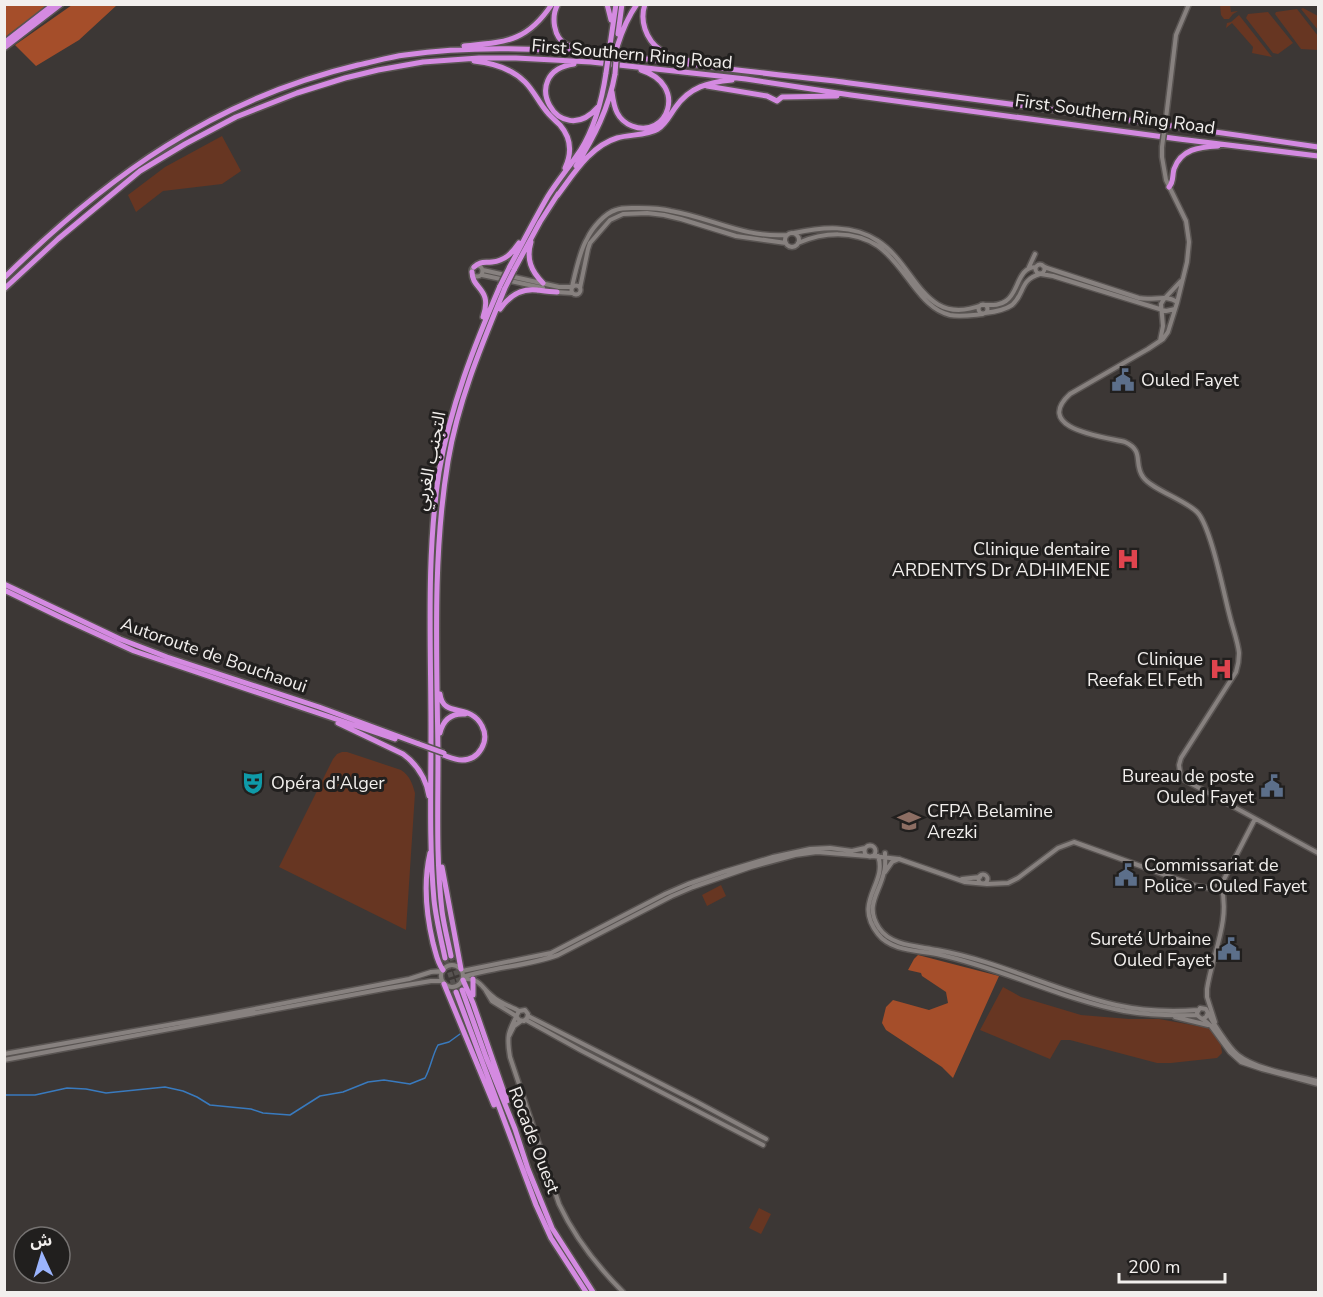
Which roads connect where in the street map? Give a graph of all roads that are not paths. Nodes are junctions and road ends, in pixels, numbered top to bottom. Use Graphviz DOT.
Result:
graph roads {
  1 [pos="54,4"];
  2 [pos="60,4"];
  3 [pos="552,4"];
  4 [pos="558,4"];
  5 [pos="607,4"];
  6 [pos="616,4"];
  7 [pos="622,4"];
  8 [pos="637,4"];
  9 [pos="645,4"];
  10 [pos="1189,4"];
  11 [pos="611,32"];
  12 [pos="4,43"];
  13 [pos="617,47"];
  14 [pos="4,48"];
  15 [pos="405,55"];
  16 [pos="620,56"];
  17 [pos="455,60"];
  18 [pos="586,62"];
  19 [pos="616,65"];
  20 [pos="748,70"];
  21 [pos="746,79"];
  22 [pos="702,86"];
  23 [pos="612,90"];
  24 [pos="851,95"];
  25 [pos="599,106"];
  26 [pos="1230,145"];
  27 [pos="1318,147"];
  28 [pos="1318,156"];
  29 [pos="1168,187"];
  30 [pos="549,194"];
  31 [pos="557,196"];
  32 [pos="534,227"];
  33 [pos="794,233"];
  34 [pos="787,235"];
  35 [pos="786,243"];
  36 [pos="798,243"];
  37 [pos="1035,254"];
  38 [pos="1043,266"];
  39 [pos="1036,267"];
  40 [pos="1029,268"];
  41 [pos="473,270"];
  42 [pos="482,272"];
  43 [pos="1041,274"];
  44 [pos="4,278"];
  45 [pos="1182,279"];
  46 [pos="543,283"];
  47 [pos="503,287"];
  48 [pos="580,288"];
  49 [pos="4,289"];
  50 [pos="572,289"];
  51 [pos="557,292"];
  52 [pos="1165,297"];
  53 [pos="1177,303"];
  54 [pos="982,305"];
  55 [pos="1161,309"];
  56 [pos="1175,309"];
  57 [pos="984,314"];
  58 [pos="493,318"];
  59 [pos="479,335"];
  60 [pos="1160,341"];
  61 [pos="4,584"];
  62 [pos="4,590"];
  63 [pos="437,657"];
  64 [pos="301,707"];
  65 [pos="419,745"];
  66 [pos="442,754"];
  67 [pos="1255,819"];
  68 [pos="431,828"];
  69 [pos="439,844"];
  70 [pos="431,845"];
  71 [pos="865,848"];
  72 [pos="875,848"];
  73 [pos="1318,853"];
  74 [pos="885,855"];
  75 [pos="870,856"];
  76 [pos="878,856"];
  77 [pos="899,859"];
  78 [pos="884,872"];
  79 [pos="986,876"];
  80 [pos="980,877"];
  81 [pos="953,878"];
  82 [pos="1004,883"];
  83 [pos="983,884"];
  84 [pos="1221,885"];
  85 [pos="436,956"];
  86 [pos="442,970"];
  87 [pos="461,970"];
  88 [pos="431,972"];
  89 [pos="463,979"];
  90 [pos="473,979"];
  91 [pos="443,983"];
  92 [pos="1208,997"];
  93 [pos="473,1003"];
  94 [pos="1198,1011"];
  95 [pos="1208,1013"];
  96 [pos="517,1014"];
  97 [pos="1162,1015"];
  98 [pos="525,1019"];
  99 [pos="1203,1019"];
  100 [pos="1211,1026"];
  101 [pos="1220,1032"];
  102 [pos="507,1040"];
  103 [pos="582,1044"];
  104 [pos="589,1047"];
  105 [pos="579,1049"];
  106 [pos="586,1053"];
  107 [pos="4,1054"];
  108 [pos="4,1059"];
  109 [pos="636,1071"];
  110 [pos="643,1074"];
  111 [pos="632,1077"];
  112 [pos="639,1081"];
  113 [pos="1318,1082"];
  114 [pos="515,1129"];
  115 [pos="766,1139"];
  116 [pos="511,1143"];
  117 [pos="763,1145"];
  118 [pos="586,1293"];
  119 [pos="593,1293"];
  120 [pos="623,1293"];
  1 -- 12 [label="highway"];
  2 -- 14 [label="highway"];
  3 -- 15 [label="highway"];
  4 -- 16 [label="highway"];
  5 -- 11 [label="highway"];
  6 -- 11 [label="highway, التجنب الغربي"];
  7 -- 13 [label="highway, التجنب الغربي"];
  8 -- 13 [label="highway"];
  9 -- 20 [label="highway"];
  10 -- 29 [label="main road, bridge"];
  11 -- 25 [label="highway, التجنب الغربي, bridge"];
  13 -- 23 [label="highway, التجنب الغربي, bridge"];
  15 -- 16 [label="highway, First Southern Ring Road"];
  15 -- 44 [label="highway, First Southern Ring Road"];
  16 -- 20 [label="highway, First Southern Ring Road"];
  17 -- 18 [label="highway, First Southern Ring Road"];
  17 -- 30 [label="highway"];
  17 -- 49 [label="highway, First Southern Ring Road"];
  18 -- 19 [label="highway, First Southern Ring Road"];
  18 -- 25 [label="highway"];
  19 -- 21 [label="highway, First Southern Ring Road"];
  19 -- 23 [label="highway"];
  20 -- 27 [label="highway, First Southern Ring Road"];
  21 -- 22 [label="highway"];
  21 -- 24 [label="highway, First Southern Ring Road"];
  22 -- 24 [label="highway"];
  22 -- 31 [label="highway"];
  23 -- 31 [label="highway, التجنب الغربي"];
  24 -- 26 [label="highway, First Southern Ring Road"];
  25 -- 30 [label="highway, التجنب الغربي"];
  26 -- 28 [label="highway, First Southern Ring Road"];
  26 -- 29 [label="highway"];
  29 -- 45 [label="main road"];
  30 -- 32 [label="highway, التجنب الغربي"];
  31 -- 32 [label="highway, التجنب الغربي"];
  32 -- 41 [label="highway"];
  32 -- 46 [label="highway"];
  32 -- 47 [label="highway, التجنب الغربي, bridge"];
  33 -- 34 [label="main road"];
  33 -- 36 [label="main road"];
  33 -- 54 [label="main road"];
  34 -- 35 [label="main road"];
  34 -- 50 [label="main road"];
  35 -- 36 [label="main road"];
  35 -- 48 [label="main road"];
  36 -- 57 [label="main road"];
  37 -- 40 [label="main road"];
  38 -- 39 [label="main road"];
  38 -- 43 [label="main road"];
  38 -- 52 [label="main road"];
  39 -- 40 [label="main road"];
  39 -- 43 [label="main road"];
  40 -- 54 [label="main road"];
  41 -- 42 [label="main road"];
  41 -- 42 [label="main road"];
  41 -- 59 [label="highway"];
  42 -- 46 [label="main road"];
  42 -- 51 [label="main road"];
  43 -- 55 [label="main road"];
  43 -- 57 [label="main road"];
  45 -- 52 [label="main road"];
  45 -- 53 [label="main road"];
  46 -- 50 [label="main road"];
  47 -- 58 [label="highway, التجنب الغربي"];
  47 -- 59 [label="highway, التجنب الغربي"];
  48 -- 50 [label="main road"];
  48 -- 50 [label="main road"];
  50 -- 51 [label="main road"];
  51 -- 58 [label="highway"];
  52 -- 53 [label="main road"];
  52 -- 55 [label="main road"];
  53 -- 56 [label="main road"];
  54 -- 57 [label="main road"];
  55 -- 56 [label="main road"];
  55 -- 60 [label="main road"];
  56 -- 60 [label="main road"];
  58 -- 63 [label="highway, التجنب الغربي"];
  59 -- 68 [label="highway, التجنب الغربي"];
  60 -- 67 [label="main road"];
  61 -- 65 [label="highway, Autoroute de Bouchaoui"];
  62 -- 64 [label="highway, Autoroute de Bouchaoui"];
  63 -- 66 [label="highway, التجنب الغربي"];
  63 -- 66 [label="highway"];
  64 -- 65 [label="highway, Autoroute de Bouchaoui"];
  64 -- 68 [label="highway"];
  65 -- 66 [label="highway, bridge"];
  66 -- 66 [label="highway"];
  66 -- 69 [label="highway, التجنب الغربي"];
  67 -- 73 [label="main road"];
  67 -- 84 [label="main road"];
  68 -- 70 [label="highway, التجنب الغربي"];
  69 -- 70 [label="highway, التجنب الغربي"];
  69 -- 87 [label="highway"];
  70 -- 85 [label="highway"];
  71 -- 72 [label="main road"];
  71 -- 75 [label="main road"];
  71 -- 87 [label="main road"];
  72 -- 74 [label="main road"];
  72 -- 75 [label="main road"];
  74 -- 76 [label="main road"];
  74 -- 77 [label="main road"];
  74 -- 78 [label="main road"];
  75 -- 76 [label="main road"];
  75 -- 89 [label="main road"];
  76 -- 97 [label="main road"];
  77 -- 78 [label="main road"];
  77 -- 81 [label="main road"];
  78 -- 94 [label="main road"];
  79 -- 80 [label="main road"];
  79 -- 82 [label="main road"];
  79 -- 83 [label="main road"];
  80 -- 81 [label="main road"];
  80 -- 83 [label="main road"];
  81 -- 83 [label="main road"];
  82 -- 83 [label="main road"];
  82 -- 84 [label="main road"];
  84 -- 92 [label="main road"];
  85 -- 86 [label="highway"];
  85 -- 88 [label="main road"];
  86 -- 87 [label="main road"];
  86 -- 88 [label="main road"];
  86 -- 91 [label="main road"];
  87 -- 89 [label="main road"];
  88 -- 107 [label="main road"];
  89 -- 90 [label="main road"];
  89 -- 91 [label="main road"];
  89 -- 93 [label="highway"];
  90 -- 93 [label="highway"];
  90 -- 96 [label="main road"];
  91 -- 108 [label="main road"];
  91 -- 116 [label="highway"];
  92 -- 94 [label="main road"];
  92 -- 95 [label="main road"];
  92 -- 101 [label="main road"];
  93 -- 114 [label="highway"];
  94 -- 95 [label="main road"];
  94 -- 97 [label="main road"];
  94 -- 99 [label="main road"];
  95 -- 99 [label="main road"];
  95 -- 101 [label="main road"];
  96 -- 98 [label="main road"];
  96 -- 98 [label="main road"];
  96 -- 102 [label="main road"];
  97 -- 100 [label="main road"];
  98 -- 102 [label="main road"];
  98 -- 103 [label="main road"];
  98 -- 105 [label="main road"];
  99 -- 100 [label="main road"];
  100 -- 113 [label="main road"];
  101 -- 113 [label="main road"];
  102 -- 120 [label="main road"];
  103 -- 104 [label="main road"];
  103 -- 105 [label="main road"];
  104 -- 106 [label="main road"];
  104 -- 109 [label="main road"];
  105 -- 106 [label="main road"];
  106 -- 111 [label="main road"];
  109 -- 110 [label="main road"];
  109 -- 111 [label="main road"];
  110 -- 112 [label="main road"];
  110 -- 115 [label="main road"];
  111 -- 112 [label="main road"];
  112 -- 117 [label="main road"];
  114 -- 116 [label="highway, Rocade Ouest"];
  114 -- 119 [label="highway, Rocade Ouest"];
  116 -- 118 [label="highway, Rocade Ouest"];
}
